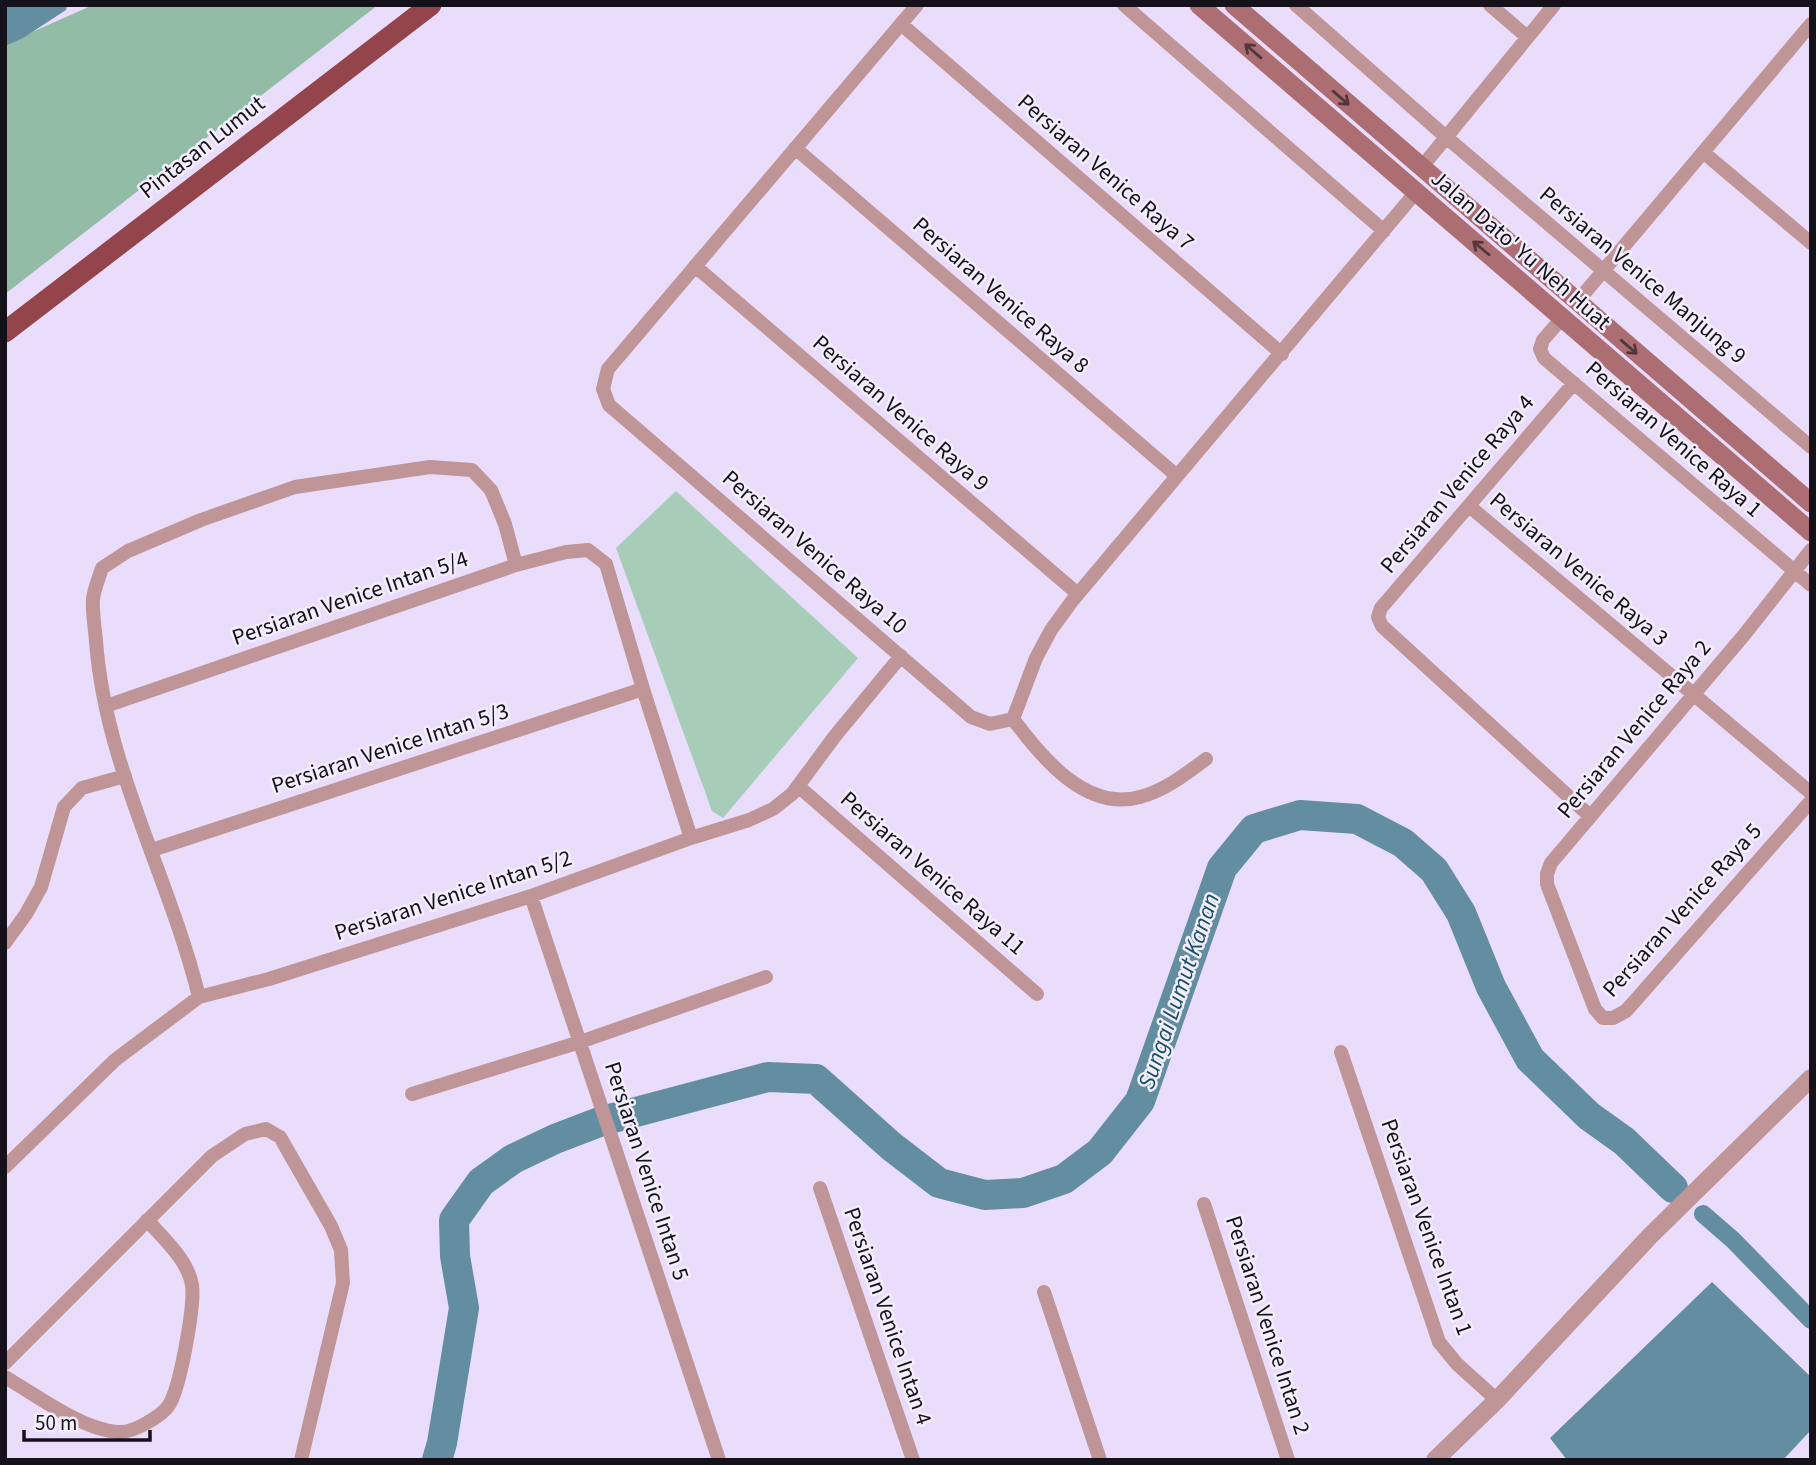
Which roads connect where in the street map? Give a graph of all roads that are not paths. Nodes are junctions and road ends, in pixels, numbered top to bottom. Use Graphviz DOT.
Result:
graph roads {
  1 [pos="431,5"];
  2 [pos="917,5"];
  3 [pos="1124,5"];
  4 [pos="1199,5"];
  5 [pos="1234,5"];
  6 [pos="1296,5"];
  7 [pos="1490,5"];
  8 [pos="1554,5"];
  9 [pos="901,24"];
  10 [pos="1811,24"];
  11 [pos="1526,36"];
  12 [pos="1304,67"];
  13 [pos="1290,84"];
  14 [pos="1446,137"];
  15 [pos="795,148"];
  16 [pos="1703,152"];
  17 [pos="1421,168"];
  18 [pos="1416,192"];
  19 [pos="1384,231"];
  20 [pos="1811,243"];
  21 [pos="695,266"];
  22 [pos="1603,271"];
  23 [pos="1519,280"];
  24 [pos="1577,303"];
  25 [pos="1562,318"];
  26 [pos="5,332"];
  27 [pos="1601,352"];
  28 [pos="1282,354"];
  29 [pos="1574,383"];
  30 [pos="1811,447"];
  31 [pos="1177,476"];
  32 [pos="1811,503"];
  33 [pos="1469,506"];
  34 [pos="1811,532"];
  35 [pos="1811,550"];
  36 [pos="516,565"];
  37 [pos="1794,572"];
  38 [pos="1811,585"];
  39 [pos="1078,594"];
  40 [pos="901,656"];
  41 [pos="643,689"];
  42 [pos="1693,693"];
  43 [pos="106,706"];
  44 [pos="1013,719"];
  45 [pos="1206,759"];
  46 [pos="125,776"];
  47 [pos="798,786"];
  48 [pos="1811,793"];
  49 [pos="1811,801"];
  50 [pos="1590,816"];
  51 [pos="691,838"];
  52 [pos="152,850"];
  53 [pos="531,896"];
  54 [pos="5,943"];
  55 [pos="1574,953"];
  56 [pos="766,977"];
  57 [pos="1037,995"];
  58 [pos="199,998"];
  59 [pos="580,1042"];
  60 [pos="1341,1052"];
  61 [pos="1811,1077"];
  62 [pos="412,1094"];
  63 [pos="5,1167"];
  64 [pos="820,1188"];
  65 [pos="1204,1204"];
  66 [pos="147,1220"];
  67 [pos="1044,1292"];
  68 [pos="5,1363"];
  69 [pos="5,1377"];
  70 [pos="1497,1400"];
  71 [pos="301,1460"];
  72 [pos="719,1460"];
  73 [pos="913,1460"];
  74 [pos="1100,1460"];
  75 [pos="1288,1460"];
  76 [pos="1435,1460"];
  1 -- 26 [label="highway, Pintasan Lumut"];
  2 -- 9 [label="street"];
  3 -- 19 [label="street"];
  13 -- 4 [label="main road, Jalan Dato' Yu Neh Huat, one-way"];
  5 -- 12 [label="main road, Jalan Dato' Yu Neh Huat"];
  6 -- 14 [label="street, Persiaran Venice Manjung 9"];
  7 -- 11 [label="street"];
  8 -- 11 [label="street"];
  9 -- 15 [label="street"];
  9 -- 28 [label="street, Persiaran Venice Raya 7"];
  10 -- 16 [label="street"];
  11 -- 14 [label="street"];
  12 -- 13 [label="main road"];
  12 -- 17 [label="main road, Jalan Dato' Yu Neh Huat, one-way"];
  13 -- 18 [label="main road, Jalan Dato' Yu Neh Huat"];
  14 -- 17 [label="street"];
  14 -- 22 [label="street, Persiaran Venice Manjung 9"];
  15 -- 21 [label="street"];
  15 -- 31 [label="street, Persiaran Venice Raya 8"];
  16 -- 20 [label="street"];
  16 -- 22 [label="street"];
  17 -- 24 [label="main road, Jalan Dato' Yu Neh Huat"];
  18 -- 19 [label="street"];
  23 -- 18 [label="main road, Jalan Dato' Yu Neh Huat, one-way"];
  19 -- 28 [label="street"];
  21 -- 39 [label="street, Persiaran Venice Raya 9"];
  21 -- 40 [label="street, Persiaran Venice Raya 10"];
  22 -- 24 [label="street"];
  22 -- 30 [label="street, Persiaran Venice Manjung 9"];
  23 -- 24 [label="main road"];
  23 -- 25 [label="main road, Jalan Dato' Yu Neh Huat"];
  24 -- 27 [label="main road"];
  24 -- 32 [label="main road, Jalan Dato' Yu Neh Huat, one-way"];
  25 -- 27 [label="main road, Jalan Dato' Yu Neh Huat"];
  25 -- 29 [label="street, Persiaran Venice Raya 1"];
  27 -- 34 [label="main road, Jalan Dato' Yu Neh Huat"];
  28 -- 31 [label="street"];
  29 -- 33 [label="street, Persiaran Venice Raya 4"];
  29 -- 37 [label="street, Persiaran Venice Raya 1"];
  31 -- 39 [label="street"];
  33 -- 42 [label="street, Persiaran Venice Raya 3"];
  33 -- 50 [label="street, Persiaran Venice Raya 4"];
  35 -- 37 [label="street, Persiaran Venice Raya 2"];
  36 -- 41 [label="street, Persiaran Venice Intan 5/4"];
  36 -- 43 [label="street, Persiaran Venice Intan 5/4"];
  36 -- 43 [label="street"];
  37 -- 38 [label="street, Persiaran Venice Raya 1"];
  37 -- 42 [label="street, Persiaran Venice Raya 2"];
  39 -- 44 [label="street"];
  40 -- 44 [label="street, Persiaran Venice Raya 10"];
  40 -- 47 [label="street, Persiaran Venice Intan 5/2"];
  41 -- 51 [label="street"];
  41 -- 52 [label="street, Persiaran Venice Intan 5/3"];
  42 -- 48 [label="street, Persiaran Venice Raya 3"];
  42 -- 50 [label="street, Persiaran Venice Raya 2"];
  43 -- 46 [label="street"];
  44 -- 45 [label="street"];
  46 -- 52 [label="street"];
  46 -- 54 [label="street"];
  47 -- 51 [label="street, Persiaran Venice Intan 5/2"];
  47 -- 57 [label="street, Persiaran Venice Raya 11"];
  49 -- 55 [label="street, Persiaran Venice Raya 5"];
  50 -- 55 [label="street, Persiaran Venice Raya 2"];
  51 -- 53 [label="street, Persiaran Venice Intan 5/2"];
  52 -- 58 [label="street"];
  53 -- 58 [label="street, Persiaran Venice Intan 5/2"];
  53 -- 59 [label="street, Persiaran Venice Intan 5"];
  56 -- 59 [label="street"];
  58 -- 63 [label="street, Persiaran Venice Intan 5/2"];
  59 -- 62 [label="street"];
  59 -- 72 [label="street, Persiaran Venice Intan 5"];
  60 -- 70 [label="street, Persiaran Venice Intan 1"];
  61 -- 70 [label="street"];
  64 -- 73 [label="street, Persiaran Venice Intan 4"];
  65 -- 75 [label="street, Persiaran Venice Intan 2"];
  66 -- 68 [label="street"];
  66 -- 69 [label="street"];
  66 -- 71 [label="street"];
  67 -- 74 [label="street"];
  70 -- 76 [label="street"];
}
